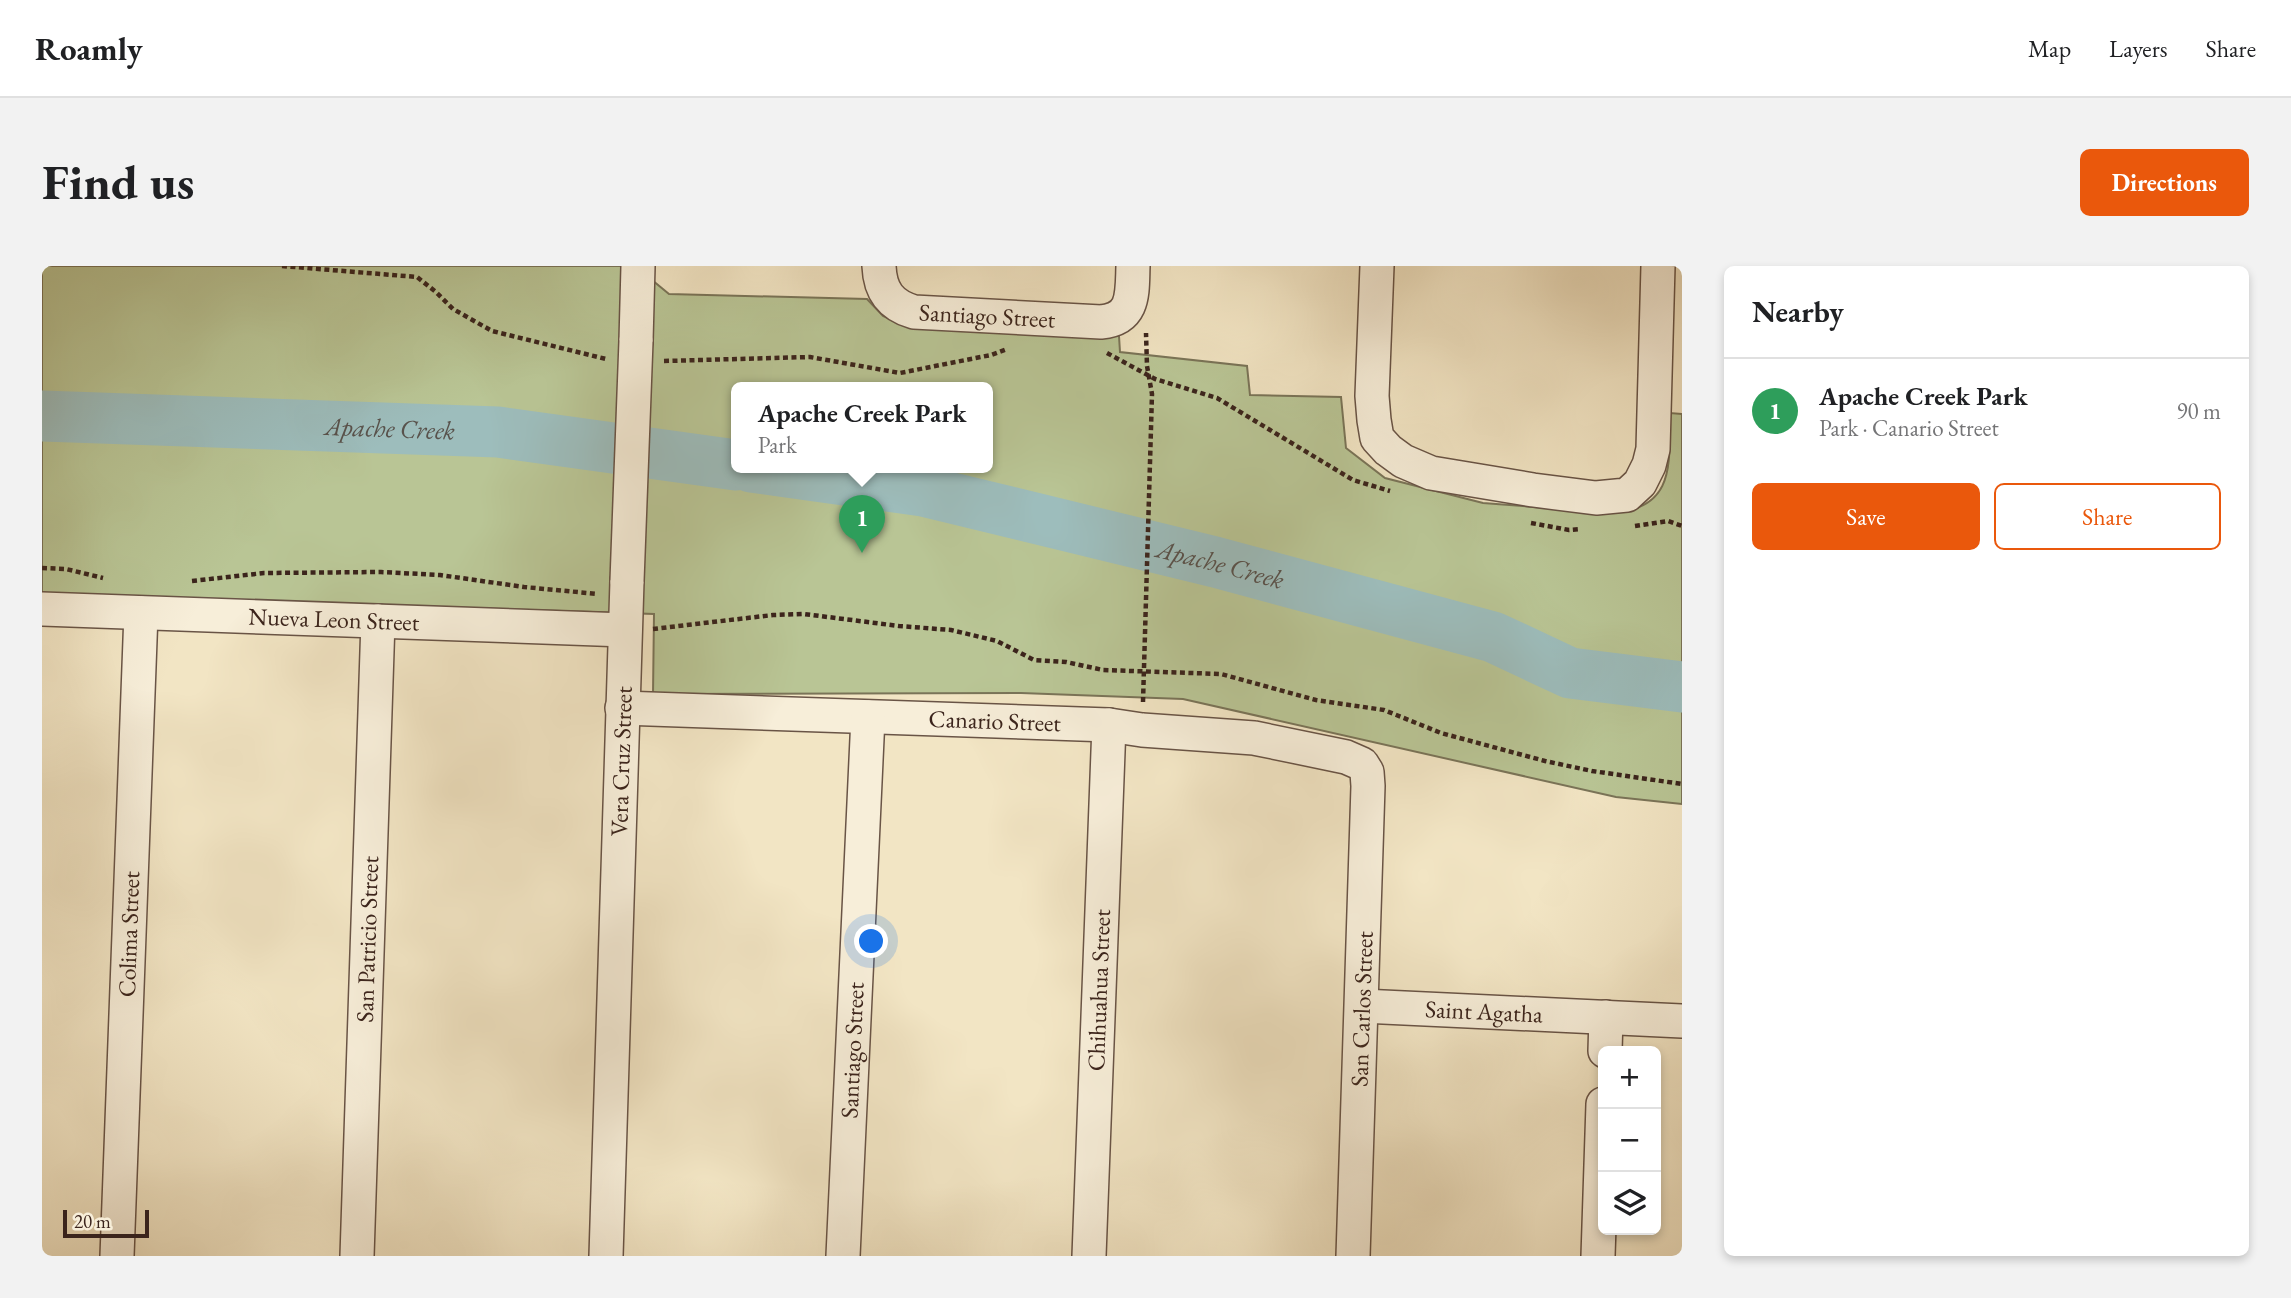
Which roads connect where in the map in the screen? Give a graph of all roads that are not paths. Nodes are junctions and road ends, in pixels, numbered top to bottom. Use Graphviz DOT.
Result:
graph roads {
  1 [pos="638,266"];
  2 [pos="879,266"];
  3 [pos="1377,266"];
  4 [pos="1658,266"];
  5 [pos="1129,292"];
  6 [pos="42,609"];
  7 [pos="141,613"];
  8 [pos="378,621"];
  9 [pos="625,630"];
  10 [pos="622,708"];
  11 [pos="868,717"];
  12 [pos="1109,725"];
  13 [pos="1362,764"];
  14 [pos="1362,1006"];
  15 [pos="1606,1017"];
  16 [pos="1682,1021"];
  17 [pos="1605,1046"];
  18 [pos="1603,1109"];
  19 [pos="117,1256"];
  20 [pos="357,1256"];
  21 [pos="606,1256"];
  22 [pos="843,1256"];
  23 [pos="1089,1256"];
  24 [pos="1353,1256"];
  25 [pos="1598,1256"];
  1 -- 9 [label="street, Vera Cruz Street, bridge"];
  2 -- 5 [label="street, Santiago Street"];
  3 -- 4 [label="street"];
  6 -- 7 [label="street, Nueva Leon Street"];
  7 -- 8 [label="street, Nueva Leon Street"];
  7 -- 19 [label="street, Colima Street"];
  8 -- 9 [label="street, Nueva Leon Street"];
  8 -- 20 [label="street, San Patricio Street"];
  9 -- 10 [label="street, Vera Cruz Street"];
  10 -- 11 [label="street, Canario Street"];
  10 -- 21 [label="street, Vera Cruz Street"];
  11 -- 12 [label="street, Canario Street"];
  11 -- 22 [label="street, Santiago Street"];
  12 -- 13 [label="street, Canario Street"];
  12 -- 23 [label="street, Chihuahua Street"];
  13 -- 14 [label="street, San Carlos Street"];
  14 -- 15 [label="street, Saint Agatha"];
  14 -- 24 [label="street, San Carlos Street"];
  15 -- 16 [label="street, Saint Agatha"];
  15 -- 17 [label="street"];
  18 -- 25 [label="street"];
}
